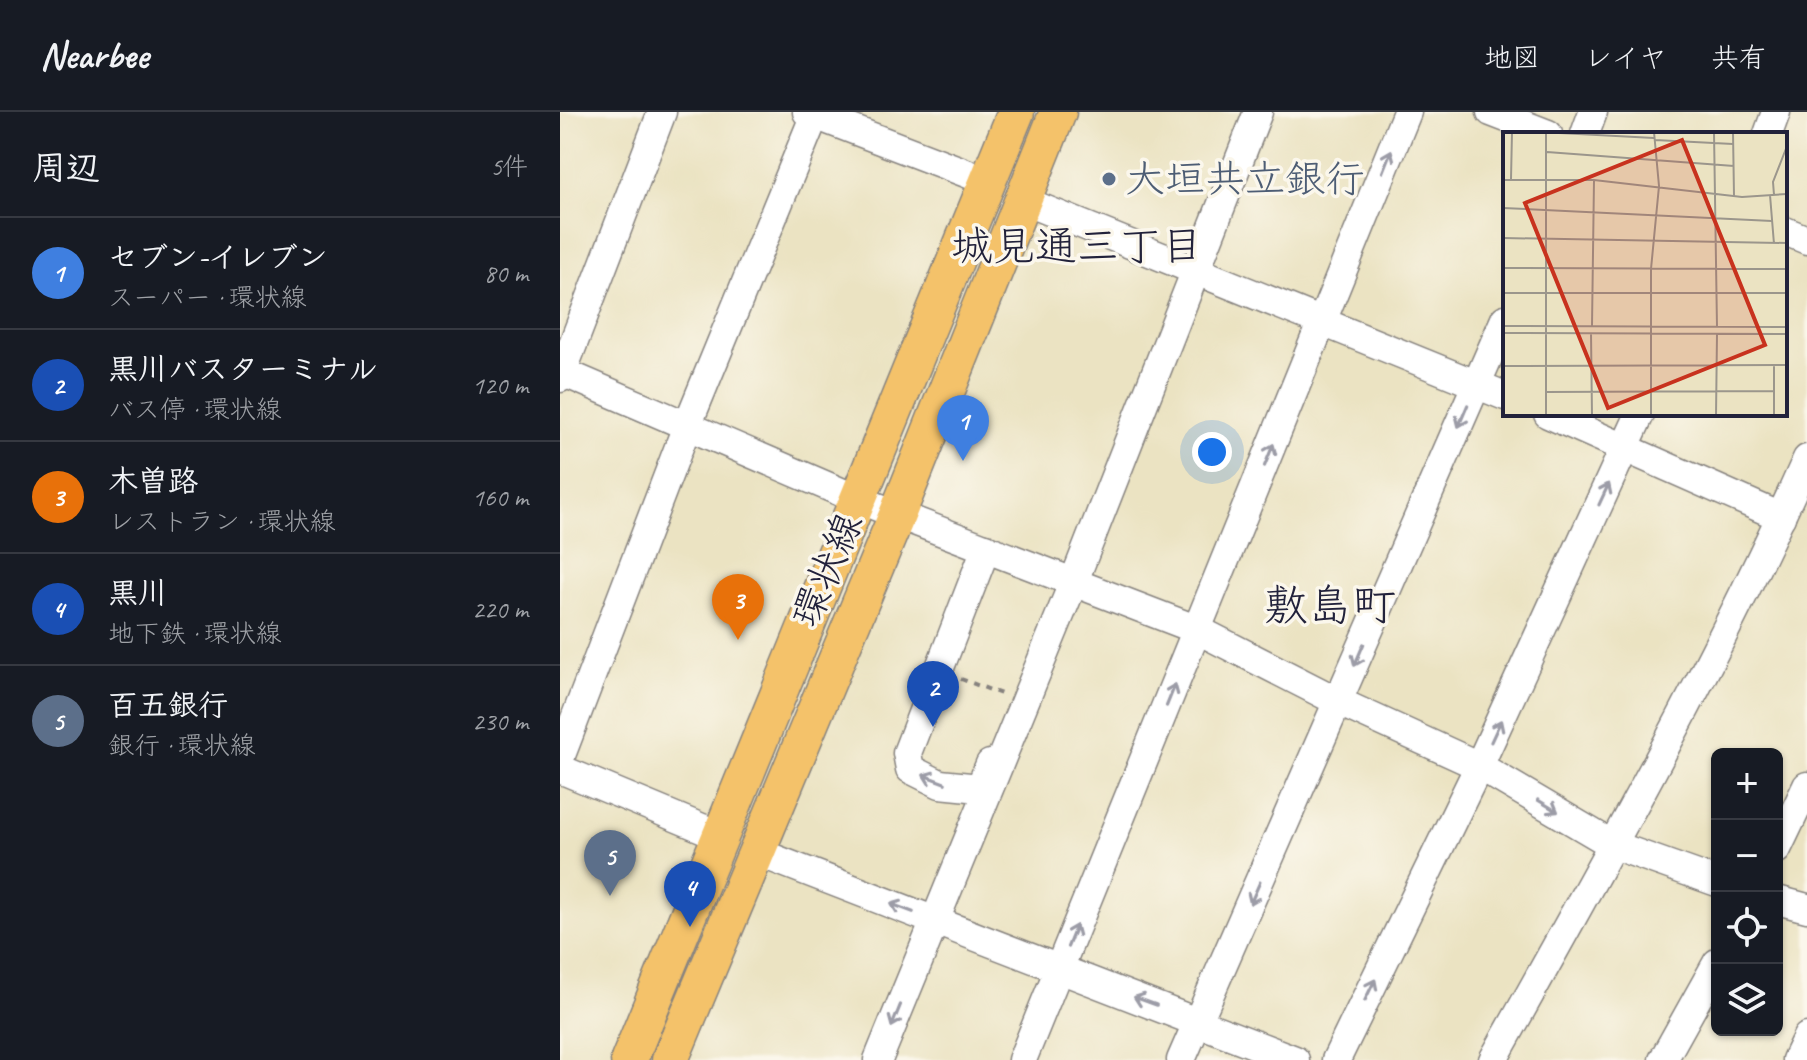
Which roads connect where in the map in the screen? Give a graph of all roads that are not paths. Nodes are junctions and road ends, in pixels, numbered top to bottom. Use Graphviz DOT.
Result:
graph roads {
  1 [pos="662,112"];
  2 [pos="1016,112"];
  3 [pos="1058,112"];
  4 [pos="1258,112"];
  5 [pos="1407,112"];
  6 [pos="1491,112"];
  7 [pos="1593,112"];
  8 [pos="1776,112"];
  9 [pos="813,113"];
  10 [pos="1543,132"];
  11 [pos="1586,132"];
  12 [pos="1769,132"];
  13 [pos="987,181"];
  14 [pos="1024,201"];
  15 [pos="1787,232"];
  16 [pos="1807,240"];
  17 [pos="1193,270"];
  18 [pos="1322,323"];
  19 [pos="1503,324"];
  20 [pos="561,374"];
  21 [pos="1477,384"];
  22 [pos="1503,395"];
  23 [pos="1553,416"];
  24 [pos="1639,416"];
  25 [pos="687,426"];
  26 [pos="1625,447"];
  27 [pos="1807,459"];
  28 [pos="857,499"];
  29 [pos="897,515"];
  30 [pos="1781,517"];
  31 [pos="986,548"];
  32 [pos="1070,579"];
  33 [pos="1198,630"];
  34 [pos="1339,702"];
  35 [pos="560,758"];
  36 [pos="1479,766"];
  37 [pos="560,769"];
  38 [pos="1807,786"];
  39 [pos="721,836"];
  40 [pos="1783,836"];
  41 [pos="1613,845"];
  42 [pos="757,852"];
  43 [pos="1711,880"];
  44 [pos="1783,902"];
  45 [pos="1807,908"];
  46 [pos="935,921"];
  47 [pos="1716,964"];
  48 [pos="1059,969"];
  49 [pos="1199,1021"];
  50 [pos="1807,1037"];
  51 [pos="629,1060"];
  52 [pos="670,1060"];
  53 [pos="878,1060"];
  54 [pos="1022,1060"];
  55 [pos="1181,1060"];
  56 [pos="1295,1060"];
  57 [pos="1336,1060"];
  58 [pos="1493,1060"];
  59 [pos="1663,1060"];
  60 [pos="1796,1060"];
  1 -- 20 [label="street"];
  2 -- 13 [label="main road, 環状線"];
  3 -- 14 [label="main road, 環状線"];
  4 -- 17 [label="street"];
  18 -- 5 [label="street, one-way"];
  6 -- 10 [label="street"];
  7 -- 11 [label="street"];
  8 -- 12 [label="street"];
  9 -- 13 [label="street"];
  9 -- 25 [label="street"];
  13 -- 28 [label="main road, 環状線"];
  14 -- 17 [label="street"];
  14 -- 29 [label="main road, 環状線"];
  15 -- 16 [label="street"];
  17 -- 18 [label="street"];
  17 -- 32 [label="street"];
  18 -- 21 [label="street"];
  33 -- 18 [label="street, one-way"];
  19 -- 21 [label="street"];
  20 -- 25 [label="street"];
  21 -- 22 [label="street"];
  21 -- 34 [label="street, one-way"];
  23 -- 26 [label="street"];
  24 -- 26 [label="street"];
  25 -- 28 [label="street"];
  25 -- 35 [label="street"];
  26 -- 30 [label="street"];
  36 -- 26 [label="street, one-way"];
  27 -- 30 [label="street"];
  28 -- 29 [label="street"];
  28 -- 39 [label="main road, 環状線"];
  29 -- 31 [label="street"];
  29 -- 42 [label="main road, 環状線"];
  30 -- 41 [label="street"];
  31 -- 32 [label="street"];
  32 -- 31 [label="street, one-way"];
  32 -- 33 [label="street"];
  32 -- 46 [label="street"];
  33 -- 34 [label="street"];
  48 -- 33 [label="street, one-way"];
  34 -- 36 [label="street"];
  34 -- 49 [label="street, one-way"];
  36 -- 41 [label="street, one-way"];
  57 -- 36 [label="street, one-way"];
  37 -- 39 [label="street"];
  38 -- 40 [label="street"];
  39 -- 51 [label="main road, 環状線"];
  41 -- 43 [label="street"];
  41 -- 58 [label="street"];
  46 -- 42 [label="street, one-way"];
  42 -- 52 [label="main road, 環状線"];
  44 -- 45 [label="street"];
  46 -- 48 [label="street"];
  46 -- 53 [label="street, one-way"];
  47 -- 59 [label="street"];
  49 -- 48 [label="street, one-way"];
  48 -- 54 [label="street"];
  49 -- 55 [label="street"];
  49 -- 56 [label="street"];
  50 -- 60 [label="street"];
}
